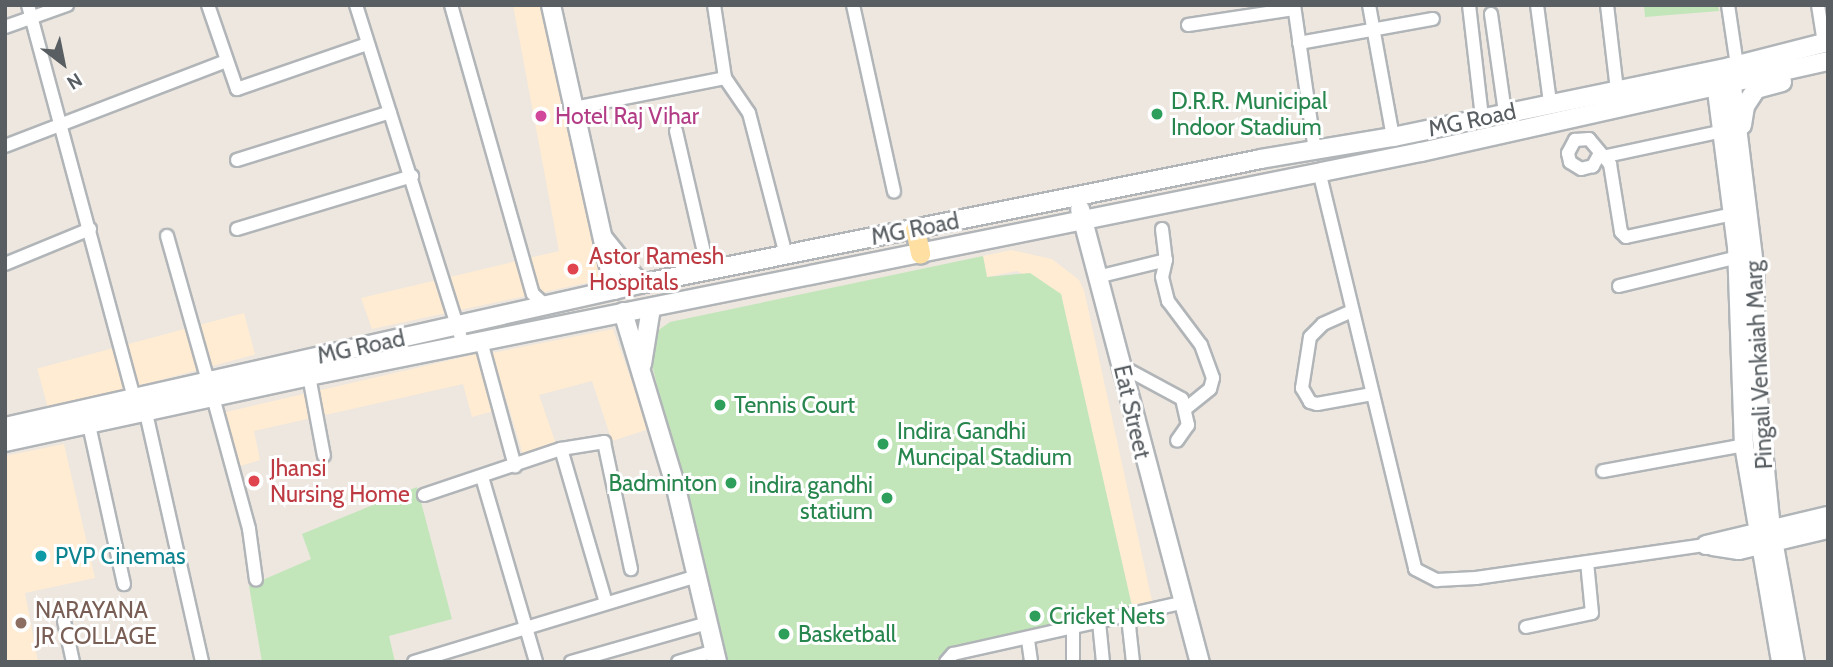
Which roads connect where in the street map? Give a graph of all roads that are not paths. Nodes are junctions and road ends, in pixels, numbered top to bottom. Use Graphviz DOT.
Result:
graph roads {
  1 [pos="67,5"];
  2 [pos="208,5"];
  3 [pos="356,5"];
  4 [pos="451,5"];
  5 [pos="551,5"];
  6 [pos="713,5"];
  7 [pos="853,5"];
  8 [pos="1369,5"];
  9 [pos="1469,5"];
  10 [pos="1537,5"];
  11 [pos="1607,5"];
  12 [pos="1727,5"];
  13 [pos="1818,5"];
  14 [pos="1294,7"];
  15 [pos="31,11"];
  16 [pos="1491,14"];
  17 [pos="1433,19"];
  18 [pos="1188,25"];
  19 [pos="5,27"];
  20 [pos="1373,31"];
  21 [pos="1826,42"];
  22 [pos="1299,43"];
  23 [pos="367,44"];
  24 [pos="226,61"];
  25 [pos="1828,61"];
  26 [pos="1807,65"];
  27 [pos="1726,73"];
  28 [pos="725,78"];
  29 [pos="1617,90"];
  30 [pos="1671,95"];
  31 [pos="1550,103"];
  32 [pos="573,108"];
  33 [pos="390,112"];
  34 [pos="1505,112"];
  35 [pos="1482,117"];
  36 [pos="63,127"];
  37 [pos="1722,129"];
  38 [pos="676,131"];
  39 [pos="1394,136"];
  40 [pos="1737,143"];
  41 [pos="5,146"];
  42 [pos="1315,151"];
  43 [pos="237,160"];
  44 [pos="1319,171"];
  45 [pos="412,176"];
  46 [pos="894,192"];
  47 [pos="1077,195"];
  48 [pos="1733,214"];
  49 [pos="1082,220"];
  50 [pos="90,229"];
  51 [pos="237,229"];
  52 [pos="915,229"];
  53 [pos="1162,229"];
  54 [pos="167,236"];
  55 [pos="601,236"];
  56 [pos="920,253"];
  57 [pos="786,255"];
  58 [pos="1738,257"];
  59 [pos="1166,260"];
  60 [pos="5,264"];
  61 [pos="708,270"];
  62 [pos="1097,278"];
  63 [pos="640,284"];
  64 [pos="1619,286"];
  65 [pos="614,290"];
  66 [pos="545,305"];
  67 [pos="651,307"];
  68 [pos="1352,311"];
  69 [pos="623,312"];
  70 [pos="456,326"];
  71 [pos="1737,327"];
  72 [pos="1756,329"];
  73 [pos="472,343"];
  74 [pos="1121,366"];
  75 [pos="642,368"];
  76 [pos="309,376"];
  77 [pos="210,389"];
  78 [pos="1372,394"];
  79 [pos="140,406"];
  80 [pos="1185,408"];
  81 [pos="89,425"];
  82 [pos="5,428"];
  83 [pos="1177,441"];
  84 [pos="5,442"];
  85 [pos="1744,445"];
  86 [pos="561,450"];
  87 [pos="324,456"];
  88 [pos="515,466"];
  89 [pos="1603,471"];
  90 [pos="482,477"];
  91 [pos="424,495"];
  92 [pos="1828,516"];
  93 [pos="1828,528"];
  94 [pos="1765,537"];
  95 [pos="1706,545"];
  96 [pos="1587,562"];
  97 [pos="631,569"];
  98 [pos="697,576"];
  99 [pos="256,580"];
  100 [pos="124,584"];
  101 [pos="606,603"];
  102 [pos="1181,603"];
  103 [pos="1128,617"];
  104 [pos="64,621"];
  105 [pos="708,622"];
  106 [pos="1099,622"];
  107 [pos="525,626"];
  108 [pos="1526,627"];
  109 [pos="1073,629"];
  110 [pos="1028,640"];
  111 [pos="983,655"];
  112 [pos="715,656"];
  113 [pos="73,662"];
  114 [pos="202,662"];
  115 [pos="414,662"];
  116 [pos="536,662"];
  117 [pos="571,662"];
  118 [pos="678,662"];
  119 [pos="946,662"];
  120 [pos="1031,662"];
  121 [pos="1073,662"];
  122 [pos="1104,662"];
  123 [pos="1133,662"];
  124 [pos="1200,662"];
  125 [pos="1781,662"];
  126 [pos="1795,662"];
  1 -- 15 [label="street"];
  2 -- 24 [label="street"];
  3 -- 23 [label="street"];
  4 -- 66 [label="street"];
  5 -- 32 [label="main road"];
  6 -- 28 [label="street"];
  7 -- 46 [label="street"];
  8 -- 20 [label="street"];
  9 -- 35 [label="street"];
  10 -- 31 [label="street"];
  11 -- 29 [label="street"];
  12 -- 27 [label="street"];
  13 -- 21 [label="street"];
  14 -- 18 [label="street"];
  14 -- 22 [label="street"];
  15 -- 19 [label="street"];
  15 -- 36 [label="street"];
  16 -- 34 [label="street"];
  17 -- 20 [label="street"];
  20 -- 22 [label="street"];
  20 -- 39 [label="street"];
  21 -- 27 [label="main road, MG Road"];
  22 -- 42 [label="street"];
  23 -- 24 [label="street"];
  23 -- 33 [label="street"];
  24 -- 36 [label="street"];
  25 -- 26 [label="main road, MG Road"];
  26 -- 27 [label="main road, MG Road"];
  26 -- 40 [label="main road"];
  27 -- 29 [label="main road, MG Road"];
  27 -- 30 [label="main road, MG Road"];
  27 -- 37 [label="main road, Pingali Venkaiah Marg"];
  27 -- 40 [label="main road, Pingali Venkaiah Marg"];
  28 -- 32 [label="street"];
  28 -- 57 [label="street"];
  29 -- 31 [label="main road, MG Road"];
  30 -- 37 [label="main road"];
  30 -- 44 [label="main road, MG Road"];
  31 -- 34 [label="main road, MG Road"];
  32 -- 55 [label="main road"];
  33 -- 43 [label="street"];
  33 -- 45 [label="street"];
  34 -- 35 [label="main road, MG Road"];
  35 -- 39 [label="main road, MG Road"];
  36 -- 41 [label="street"];
  36 -- 50 [label="street"];
  37 -- 48 [label="main road, Pingali Venkaiah Marg"];
  37 -- 48 [label="street"];
  38 -- 61 [label="street"];
  39 -- 42 [label="main road, MG Road"];
  40 -- 72 [label="main road, Pingali Venkaiah Marg"];
  42 -- 47 [label="main road, MG Road"];
  44 -- 49 [label="main road, MG Road"];
  44 -- 68 [label="street"];
  45 -- 51 [label="street"];
  45 -- 70 [label="street"];
  47 -- 49 [label="main road, Eat Street"];
  47 -- 52 [label="main road, MG Road"];
  48 -- 58 [label="main road, Pingali Venkaiah Marg"];
  49 -- 56 [label="main road, MG Road"];
  49 -- 62 [label="main road, Eat Street"];
  50 -- 60 [label="street"];
  50 -- 79 [label="street"];
  52 -- 56 [label="main road"];
  52 -- 57 [label="main road, MG Road"];
  53 -- 59 [label="street"];
  54 -- 77 [label="street"];
  55 -- 63 [label="main road"];
  55 -- 65 [label="main road"];
  56 -- 67 [label="main road, MG Road"];
  57 -- 61 [label="main road, MG Road"];
  58 -- 64 [label="street"];
  58 -- 71 [label="main road, Pingali Venkaiah Marg"];
  59 -- 62 [label="street"];
  59 -- 80 [label="street"];
  61 -- 63 [label="main road, MG Road"];
  62 -- 74 [label="main road, Eat Street"];
  63 -- 65 [label="main road, MG Road"];
  65 -- 66 [label="main road, MG Road"];
  66 -- 70 [label="main road, MG Road"];
  67 -- 69 [label="main road, MG Road"];
  67 -- 75 [label="main road"];
  68 -- 78 [label="street"];
  68 -- 78 [label="street"];
  69 -- 73 [label="main road, MG Road"];
  69 -- 75 [label="main road"];
  70 -- 73 [label="street"];
  70 -- 77 [label="main road, MG Road"];
  71 -- 72 [label="main road"];
  71 -- 85 [label="main road, Pingali Venkaiah Marg"];
  72 -- 94 [label="main road, Pingali Venkaiah Marg"];
  73 -- 76 [label="main road, MG Road"];
  73 -- 88 [label="street"];
  74 -- 80 [label="street"];
  74 -- 102 [label="main road, Eat Street"];
  75 -- 98 [label="main road"];
  76 -- 77 [label="main road, MG Road"];
  76 -- 87 [label="street"];
  77 -- 79 [label="main road, MG Road"];
  77 -- 99 [label="street"];
  78 -- 96 [label="street"];
  79 -- 81 [label="main road, MG Road"];
  79 -- 82 [label="main road, MG Road"];
  79 -- 114 [label="street"];
  80 -- 83 [label="street"];
  81 -- 84 [label="main road, MG Road"];
  81 -- 100 [label="street"];
  85 -- 89 [label="street"];
  85 -- 94 [label="main road, Pingali Venkaiah Marg"];
  86 -- 88 [label="street"];
  86 -- 97 [label="street"];
  86 -- 101 [label="street"];
  88 -- 90 [label="street"];
  90 -- 91 [label="street"];
  90 -- 107 [label="street"];
  92 -- 94 [label="main road"];
  93 -- 94 [label="main road"];
  94 -- 95 [label="main road"];
  94 -- 125 [label="main road, Pingali Venkaiah Marg"];
  94 -- 126 [label="main road, Pingali Venkaiah Marg"];
  95 -- 96 [label="street"];
  96 -- 108 [label="street"];
  98 -- 101 [label="street"];
  98 -- 105 [label="main road"];
  101 -- 107 [label="street"];
  102 -- 103 [label="street"];
  102 -- 124 [label="main road, Eat Street"];
  103 -- 106 [label="street"];
  103 -- 123 [label="street"];
  104 -- 113 [label="street"];
  105 -- 112 [label="main road"];
  105 -- 117 [label="street"];
  106 -- 109 [label="street"];
  106 -- 122 [label="street"];
  107 -- 115 [label="street"];
  107 -- 116 [label="street"];
  109 -- 110 [label="street"];
  109 -- 121 [label="street"];
  110 -- 111 [label="street"];
  110 -- 120 [label="street"];
  111 -- 119 [label="street"];
  112 -- 118 [label="street"];
}
